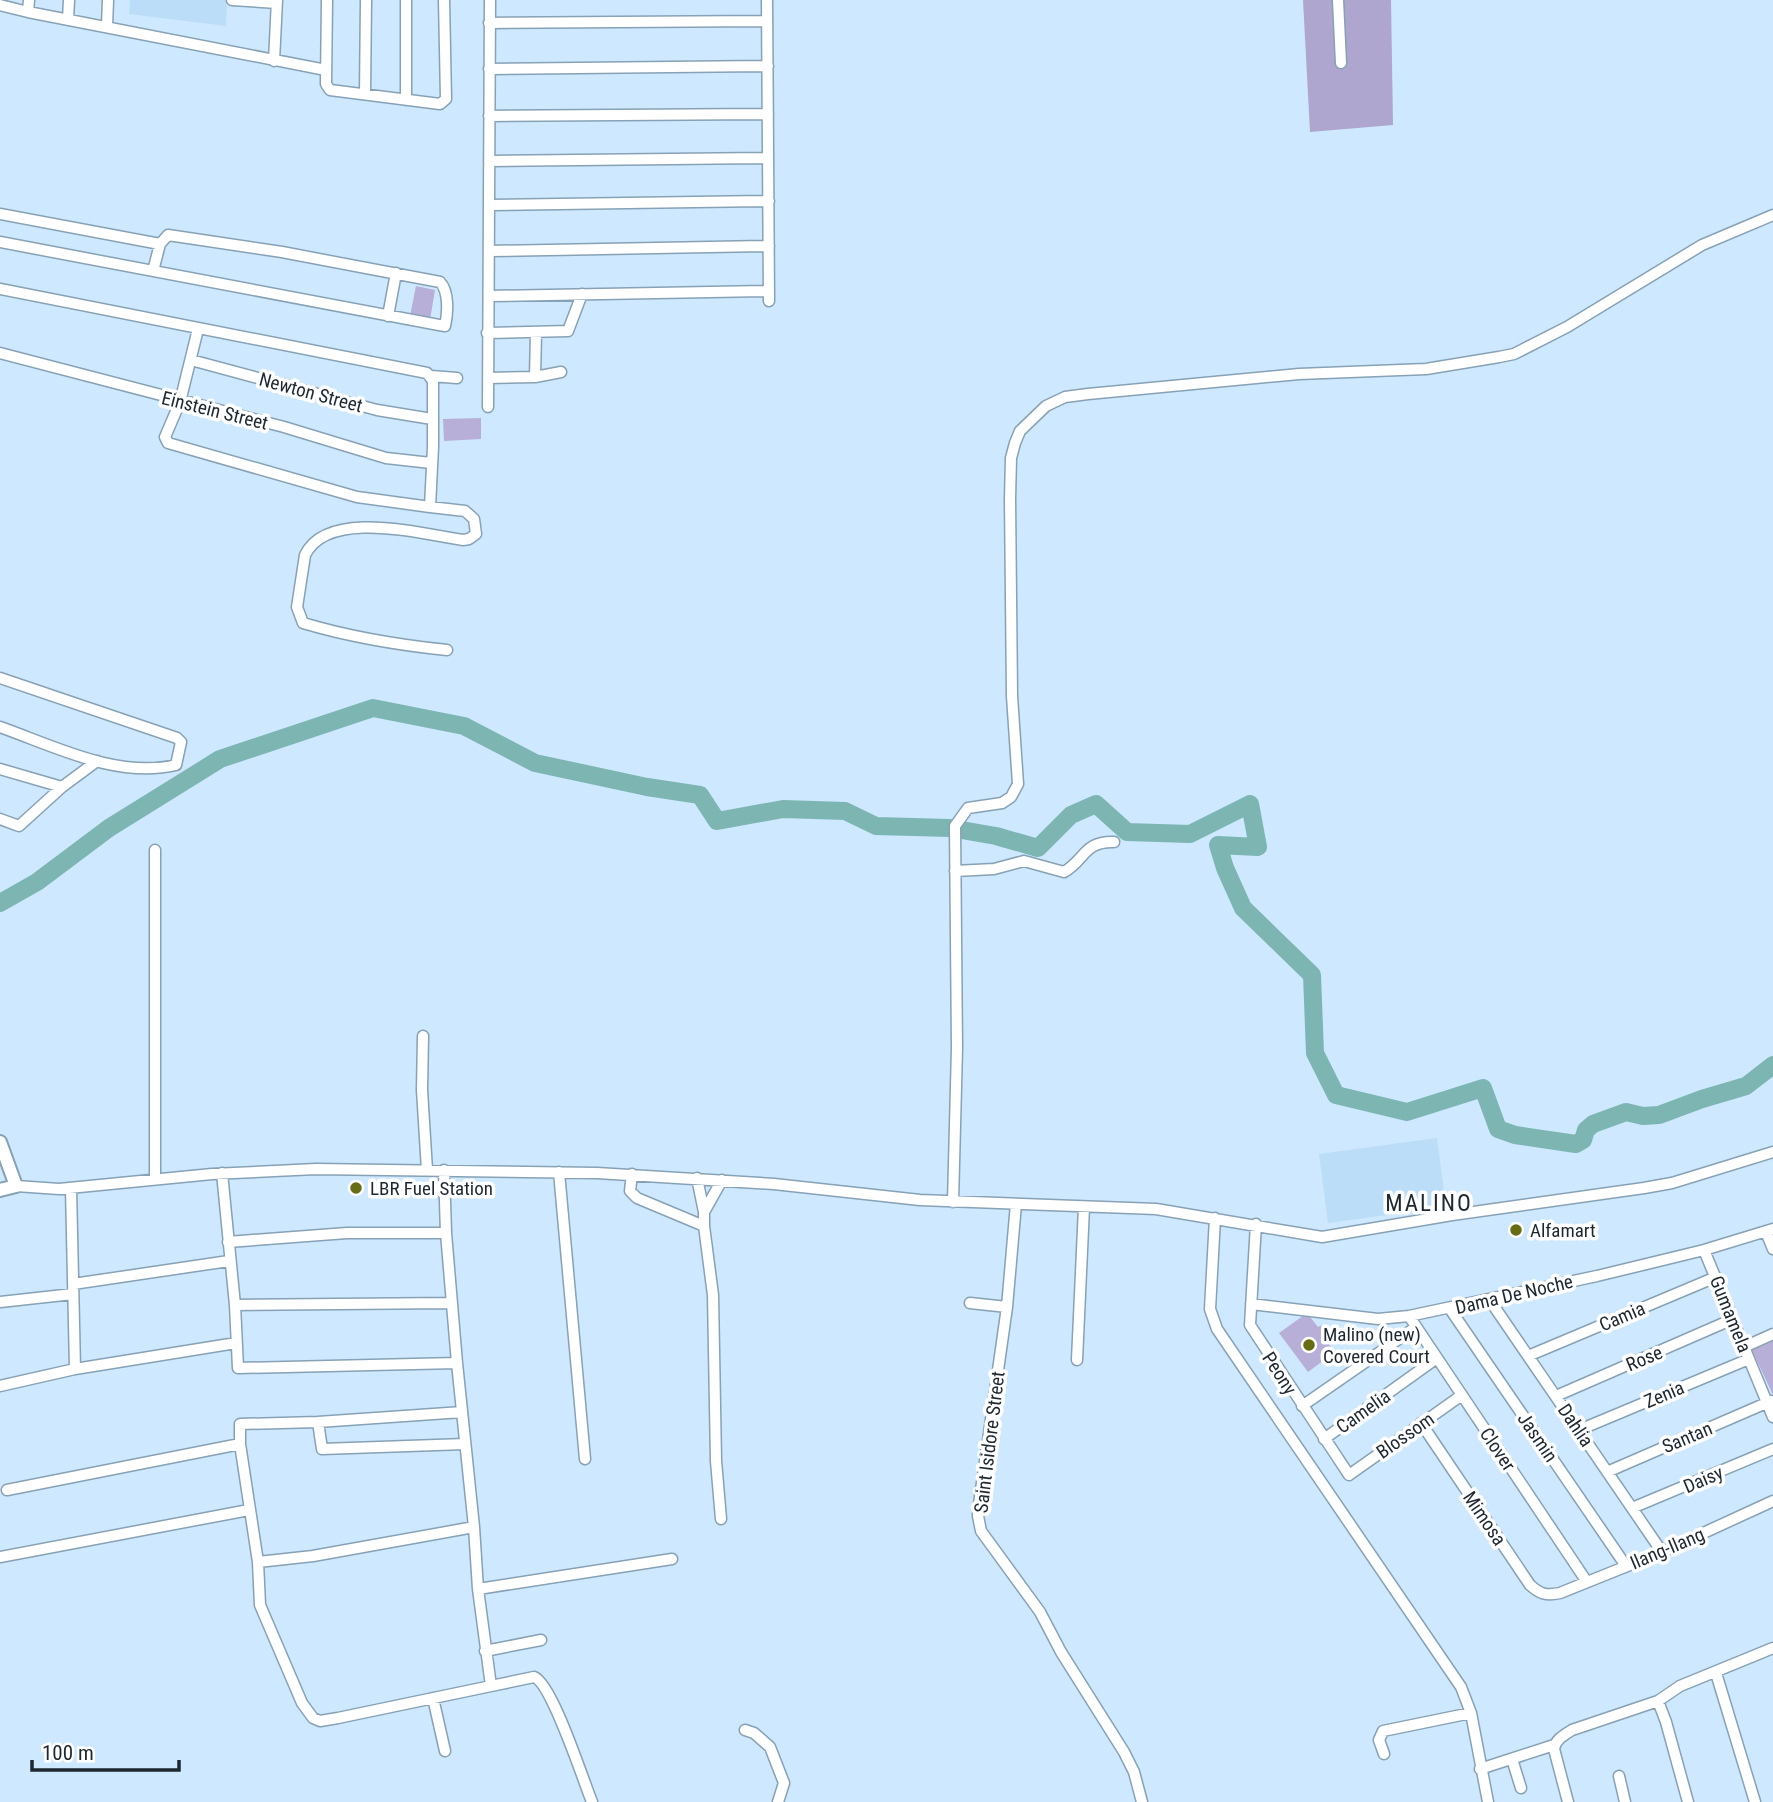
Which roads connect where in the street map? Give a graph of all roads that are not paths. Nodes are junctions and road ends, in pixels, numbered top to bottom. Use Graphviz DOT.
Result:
graph roads {
  1 [pos="29,0"];
  2 [pos="69,0"];
  3 [pos="108,0"];
  4 [pos="232,0"];
  5 [pos="327,0"];
  6 [pos="366,0"];
  7 [pos="406,0"];
  8 [pos="444,0"];
  9 [pos="489,0"];
  10 [pos="767,0"];
  11 [pos="1338,0"];
  12 [pos="277,1"];
  13 [pos="1,4"];
  14 [pos="28,12"];
  15 [pos="68,20"];
  16 [pos="767,21"];
  17 [pos="489,23"];
  18 [pos="107,26"];
  19 [pos="274,61"];
  20 [pos="1341,63"];
  21 [pos="768,65"];
  22 [pos="489,69"];
  23 [pos="326,70"];
  24 [pos="365,94"];
  25 [pos="406,100"];
  26 [pos="768,114"];
  27 [pos="489,116"];
  28 [pos="768,158"];
  29 [pos="489,161"];
  30 [pos="769,201"];
  31 [pos="489,205"];
  32 [pos="0,215"];
  33 [pos="1773,215"];
  34 [pos="0,242"];
  35 [pos="160,244"];
  36 [pos="769,246"];
  37 [pos="489,251"];
  38 [pos="153,271"];
  39 [pos="396,273"];
  40 [pos="0,289"];
  41 [pos="582,294"];
  42 [pos="489,296"];
  43 [pos="388,316"];
  44 [pos="198,329"];
  45 [pos="487,333"];
  46 [pos="536,333"];
  47 [pos="0,353"];
  48 [pos="191,359"];
  49 [pos="561,372"];
  50 [pos="432,376"];
  51 [pos="535,377"];
  52 [pos="457,378"];
  53 [pos="488,378"];
  54 [pos="180,402"];
  55 [pos="488,407"];
  56 [pos="432,419"];
  57 [pos="431,463"];
  58 [pos="430,507"];
  59 [pos="447,650"];
  60 [pos="0,678"];
  61 [pos="0,727"];
  62 [pos="97,761"];
  63 [pos="0,769"];
  64 [pos="62,787"];
  65 [pos="0,818"];
  66 [pos="1114,842"];
  67 [pos="155,850"];
  68 [pos="955,871"];
  69 [pos="423,1036"];
  70 [pos="0,1142"];
  71 [pos="1773,1152"];
  72 [pos="427,1170"];
  73 [pos="444,1170"];
  74 [pos="559,1172"];
  75 [pos="222,1173"];
  76 [pos="632,1174"];
  77 [pos="697,1178"];
  78 [pos="155,1179"];
  79 [pos="722,1180"];
  80 [pos="16,1186"];
  81 [pos="71,1188"];
  82 [pos="0,1190"];
  83 [pos="953,1202"];
  84 [pos="1016,1204"];
  85 [pos="1084,1207"];
  86 [pos="704,1212"];
  87 [pos="1215,1217"];
  88 [pos="1255,1224"];
  89 [pos="704,1226"];
  90 [pos="1770,1230"];
  91 [pos="446,1233"];
  92 [pos="228,1242"];
  93 [pos="1773,1249"];
  94 [pos="1704,1250"];
  95 [pos="229,1261"];
  96 [pos="1716,1277"];
  97 [pos="73,1289"];
  98 [pos="1489,1299"];
  99 [pos="0,1303"];
  100 [pos="451,1303"];
  101 [pos="970,1303"];
  102 [pos="1251,1304"];
  103 [pos="235,1305"];
  104 [pos="1007,1307"];
  105 [pos="1450,1309"];
  106 [pos="1409,1316"];
  107 [pos="1733,1320"];
  108 [pos="1416,1327"];
  109 [pos="1773,1334"];
  110 [pos="236,1343"];
  111 [pos="1744,1347"];
  112 [pos="1528,1356"];
  113 [pos="1437,1358"];
  114 [pos="1749,1359"];
  115 [pos="1077,1360"];
  116 [pos="457,1363"];
  117 [pos="75,1369"];
  118 [pos="0,1386"];
  119 [pos="1462,1395"];
  120 [pos="1556,1396"];
  121 [pos="1770,1401"];
  122 [pos="1302,1406"];
  123 [pos="462,1412"];
  124 [pos="1773,1417"];
  125 [pos="318,1422"];
  126 [pos="1422,1423"];
  127 [pos="1579,1430"];
  128 [pos="1324,1439"];
  129 [pos="240,1444"];
  130 [pos="466,1444"];
  131 [pos="1773,1449"];
  132 [pos="586,1459"];
  133 [pos="1607,1472"];
  134 [pos="1349,1475"];
  135 [pos="7,1490"];
  136 [pos="1773,1502"];
  137 [pos="1632,1508"];
  138 [pos="249,1510"];
  139 [pos="721,1519"];
  140 [pos="474,1527"];
  141 [pos="1662,1552"];
  142 [pos="0,1557"];
  143 [pos="672,1559"];
  144 [pos="258,1562"];
  145 [pos="1626,1566"];
  146 [pos="1587,1582"];
  147 [pos="478,1589"];
  148 [pos="1560,1592"];
  149 [pos="541,1640"];
  150 [pos="1773,1648"];
  151 [pos="485,1651"];
  152 [pos="1716,1673"];
  153 [pos="491,1686"];
  154 [pos="433,1698"];
  155 [pos="1658,1701"];
  156 [pos="1471,1713"];
  157 [pos="745,1730"];
  158 [pos="1554,1745"];
  159 [pos="445,1751"];
  160 [pos="1384,1754"];
  161 [pos="1513,1759"];
  162 [pos="1480,1769"];
  163 [pos="1619,1776"];
  164 [pos="1521,1788"];
  165 [pos="592,1802"];
  166 [pos="778,1802"];
  167 [pos="1142,1802"];
  168 [pos="1488,1802"];
  169 [pos="1568,1802"];
  170 [pos="1625,1802"];
  171 [pos="1688,1802"];
  172 [pos="1755,1802"];
  1 -- 14 [label="street"];
  2 -- 15 [label="street"];
  3 -- 18 [label="street"];
  4 -- 12 [label="street"];
  5 -- 23 [label="street"];
  6 -- 24 [label="street"];
  7 -- 25 [label="street"];
  8 -- 25 [label="street"];
  9 -- 17 [label="street"];
  10 -- 16 [label="street"];
  11 -- 20 [label="street"];
  12 -- 19 [label="street"];
  13 -- 14 [label="street"];
  14 -- 15 [label="street"];
  15 -- 18 [label="street"];
  16 -- 17 [label="street"];
  16 -- 21 [label="street"];
  17 -- 22 [label="street"];
  18 -- 19 [label="street"];
  19 -- 23 [label="street"];
  21 -- 22 [label="street"];
  21 -- 26 [label="street"];
  22 -- 27 [label="street"];
  23 -- 24 [label="street"];
  24 -- 25 [label="street"];
  26 -- 27 [label="street"];
  26 -- 28 [label="street"];
  27 -- 29 [label="street"];
  28 -- 29 [label="street"];
  28 -- 30 [label="street"];
  29 -- 31 [label="street"];
  30 -- 31 [label="street"];
  30 -- 36 [label="street"];
  31 -- 37 [label="street"];
  32 -- 35 [label="street"];
  33 -- 68 [label="street"];
  34 -- 38 [label="street"];
  35 -- 38 [label="street"];
  35 -- 39 [label="street"];
  36 -- 37 [label="street"];
  36 -- 41 [label="street"];
  37 -- 42 [label="street"];
  38 -- 43 [label="street"];
  39 -- 43 [label="street"];
  39 -- 43 [label="street"];
  40 -- 44 [label="street"];
  41 -- 42 [label="street"];
  41 -- 46 [label="street"];
  42 -- 45 [label="street"];
  44 -- 48 [label="street"];
  44 -- 50 [label="street"];
  45 -- 46 [label="street"];
  45 -- 53 [label="street"];
  46 -- 51 [label="street"];
  47 -- 54 [label="street, Einstein Street"];
  48 -- 54 [label="street"];
  48 -- 56 [label="street, Newton Street"];
  49 -- 51 [label="street"];
  50 -- 52 [label="street"];
  50 -- 56 [label="street"];
  51 -- 53 [label="street"];
  53 -- 55 [label="street"];
  54 -- 57 [label="street, Einstein Street"];
  54 -- 58 [label="street"];
  56 -- 57 [label="street"];
  57 -- 58 [label="street"];
  58 -- 59 [label="street"];
  60 -- 62 [label="street"];
  61 -- 62 [label="street"];
  62 -- 64 [label="street"];
  63 -- 64 [label="street"];
  64 -- 65 [label="street"];
  66 -- 68 [label="street"];
  67 -- 78 [label="street"];
  68 -- 83 [label="street"];
  69 -- 72 [label="street"];
  70 -- 80 [label="main road"];
  71 -- 88 [label="street"];
  72 -- 73 [label="street"];
  72 -- 75 [label="street"];
  73 -- 74 [label="street"];
  73 -- 91 [label="street"];
  74 -- 76 [label="street"];
  74 -- 132 [label="street"];
  75 -- 78 [label="street"];
  75 -- 92 [label="street"];
  76 -- 77 [label="street"];
  76 -- 89 [label="street"];
  77 -- 79 [label="street"];
  77 -- 86 [label="street"];
  78 -- 81 [label="street"];
  79 -- 83 [label="street"];
  79 -- 86 [label="street"];
  80 -- 81 [label="street"];
  80 -- 82 [label="main road"];
  81 -- 97 [label="street"];
  83 -- 84 [label="street"];
  84 -- 85 [label="street"];
  84 -- 104 [label="street, Saint Isidore Street"];
  85 -- 87 [label="street"];
  85 -- 115 [label="street"];
  86 -- 89 [label="street"];
  87 -- 88 [label="street"];
  87 -- 156 [label="street"];
  88 -- 102 [label="street, Peony"];
  89 -- 139 [label="street"];
  90 -- 93 [label="street"];
  90 -- 94 [label="street, Dama De Noche"];
  91 -- 92 [label="street"];
  91 -- 100 [label="street"];
  92 -- 95 [label="street"];
  94 -- 96 [label="street, Gumamela"];
  94 -- 98 [label="street, Dama De Noche"];
  95 -- 97 [label="street"];
  95 -- 103 [label="street"];
  96 -- 107 [label="street, Gumamela"];
  96 -- 112 [label="street, Camia"];
  97 -- 99 [label="street"];
  97 -- 117 [label="street"];
  98 -- 105 [label="street, Dama De Noche"];
  98 -- 112 [label="street, Dahlia"];
  100 -- 103 [label="street"];
  100 -- 116 [label="street"];
  101 -- 104 [label="street"];
  102 -- 106 [label="street, Dama De Noche"];
  102 -- 122 [label="street, Peony"];
  103 -- 110 [label="street"];
  104 -- 167 [label="street, Saint Isidore Street"];
  105 -- 106 [label="street, Dama De Noche"];
  105 -- 145 [label="street, Jasmin"];
  106 -- 108 [label="street, Clover"];
  107 -- 111 [label="street, Gumamela"];
  107 -- 120 [label="street, Rose"];
  108 -- 113 [label="street, Clover"];
  108 -- 122 [label="street"];
  109 -- 111 [label="street"];
  110 -- 116 [label="street"];
  110 -- 117 [label="street"];
  111 -- 114 [label="street, Gumamela"];
  112 -- 120 [label="street, Dahlia"];
  113 -- 119 [label="street, Clover"];
  113 -- 128 [label="street, Camelia"];
  114 -- 121 [label="street, Gumamela"];
  114 -- 127 [label="street, Zenia"];
  116 -- 123 [label="street"];
  117 -- 118 [label="street"];
  119 -- 126 [label="street, Blossom"];
  119 -- 146 [label="street, Clover"];
  120 -- 127 [label="street, Dahlia"];
  121 -- 124 [label="street, Gumamela"];
  121 -- 133 [label="street, Santan"];
  122 -- 128 [label="street, Peony"];
  123 -- 125 [label="street"];
  123 -- 130 [label="street"];
  125 -- 129 [label="street"];
  125 -- 130 [label="street"];
  126 -- 134 [label="street, Blossom"];
  126 -- 148 [label="street, Mimosa"];
  127 -- 133 [label="street, Dahlia"];
  128 -- 134 [label="street, Peony"];
  129 -- 135 [label="street"];
  129 -- 138 [label="street"];
  130 -- 140 [label="street"];
  131 -- 137 [label="street, Daisy"];
  133 -- 137 [label="street, Dahlia"];
  136 -- 141 [label="street, Ilang-Ilang"];
  137 -- 141 [label="street, Dahlia"];
  138 -- 142 [label="street"];
  138 -- 144 [label="street"];
  140 -- 144 [label="street"];
  140 -- 147 [label="street"];
  141 -- 145 [label="street, Ilang-Ilang"];
  143 -- 147 [label="street"];
  144 -- 154 [label="street"];
  145 -- 146 [label="street, Ilang-Ilang"];
  146 -- 148 [label="street, Ilang-Ilang"];
  147 -- 151 [label="street"];
  149 -- 151 [label="street"];
  150 -- 152 [label="street"];
  151 -- 153 [label="street"];
  152 -- 155 [label="street"];
  152 -- 172 [label="street"];
  153 -- 154 [label="street"];
  153 -- 165 [label="street"];
  154 -- 159 [label="street"];
  155 -- 158 [label="street"];
  155 -- 171 [label="street"];
  156 -- 160 [label="street"];
  156 -- 162 [label="street"];
  157 -- 166 [label="street"];
  158 -- 161 [label="street"];
  158 -- 169 [label="street"];
  161 -- 162 [label="street"];
  161 -- 164 [label="street"];
  162 -- 168 [label="street"];
  163 -- 170 [label="street"];
}
